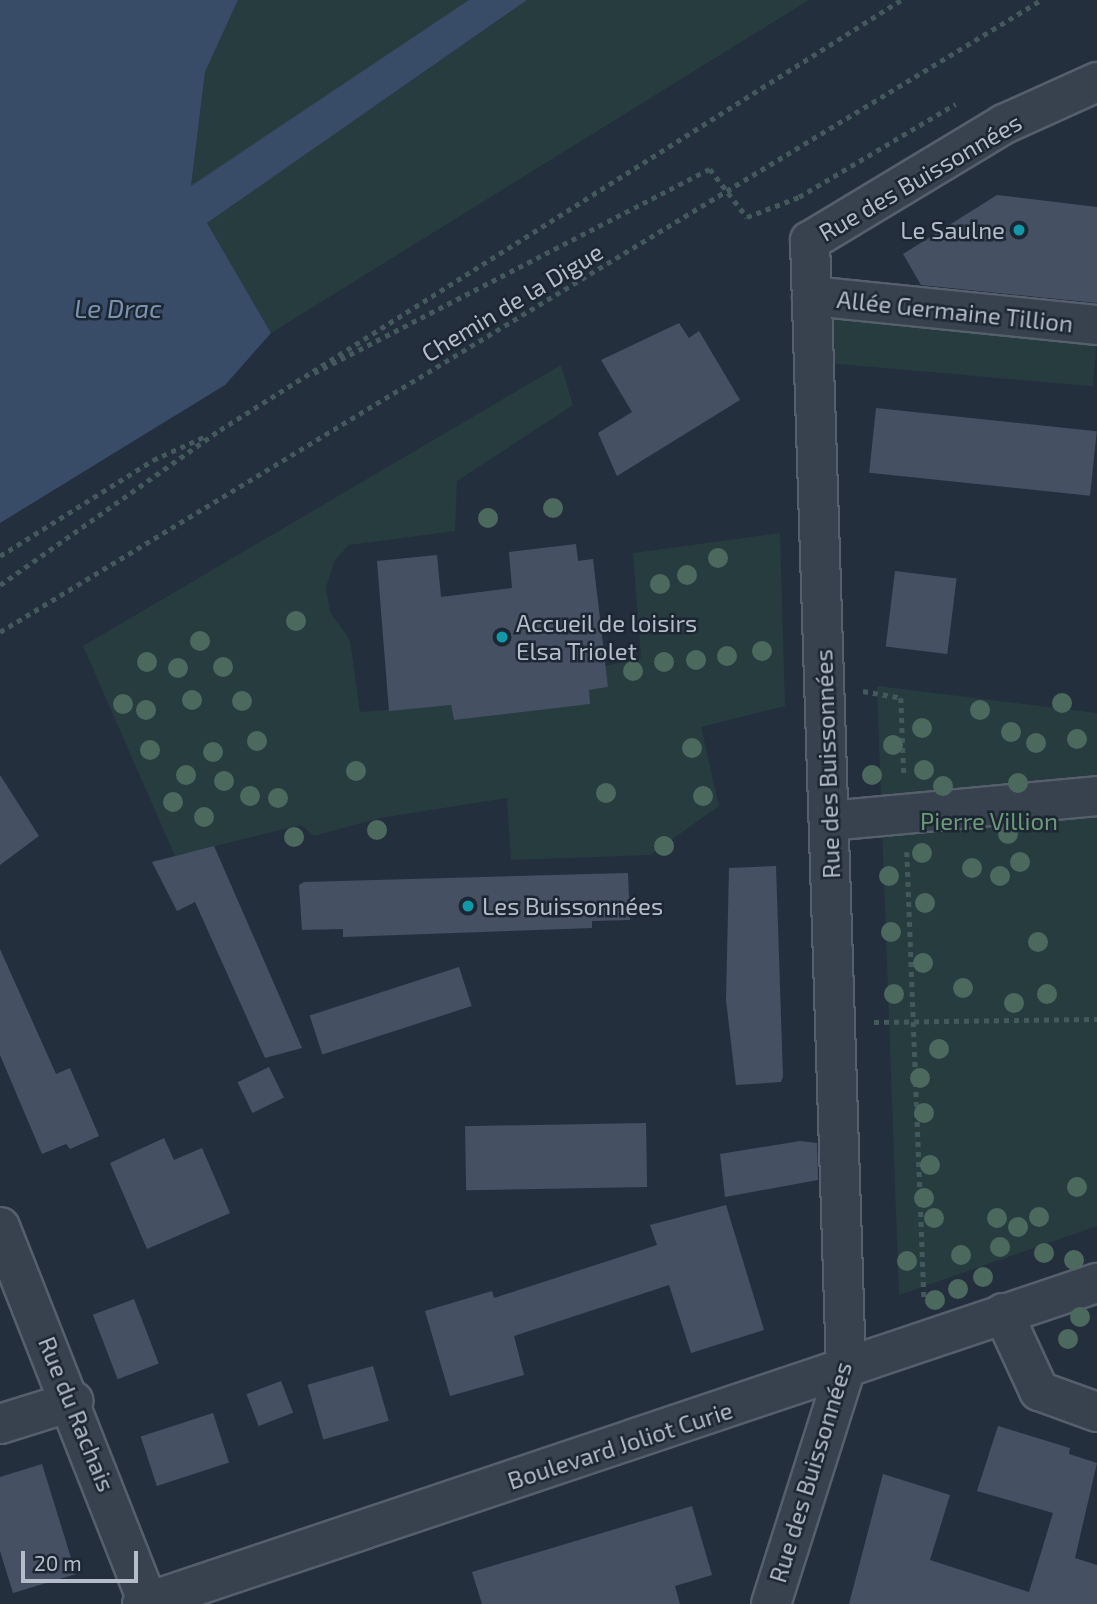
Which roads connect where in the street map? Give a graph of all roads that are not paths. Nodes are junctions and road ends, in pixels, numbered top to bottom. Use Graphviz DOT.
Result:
graph roads {
  1 [pos="1097,82"];
  2 [pos="812,296"];
  3 [pos="1097,325"];
  4 [pos="1097,796"];
  5 [pos="829,821"];
  6 [pos="0,1227"];
  7 [pos="1097,1283"];
  8 [pos="1003,1313"];
  9 [pos="846,1368"];
  10 [pos="74,1401"];
  11 [pos="1097,1412"];
  12 [pos="0,1424"];
  13 [pos="145,1603"];
  14 [pos="771,1604"];
  1 -- 2 [label="street, Rue des Buissonnées"];
  2 -- 3 [label="street, Allée Germaine Tillion"];
  2 -- 5 [label="street, Rue des Buissonnées"];
  4 -- 5 [label="street"];
  5 -- 9 [label="street, Rue des Buissonnées"];
  6 -- 10 [label="street, Rue du Rachais"];
  7 -- 8 [label="street, Boulevard Joliot Curie"];
  8 -- 9 [label="street, Boulevard Joliot Curie"];
  8 -- 11 [label="street"];
  9 -- 13 [label="street, Boulevard Joliot Curie"];
  9 -- 14 [label="street, Rue des Buissonnées"];
  10 -- 12 [label="street"];
  10 -- 13 [label="street, Rue du Rachais"];
}
